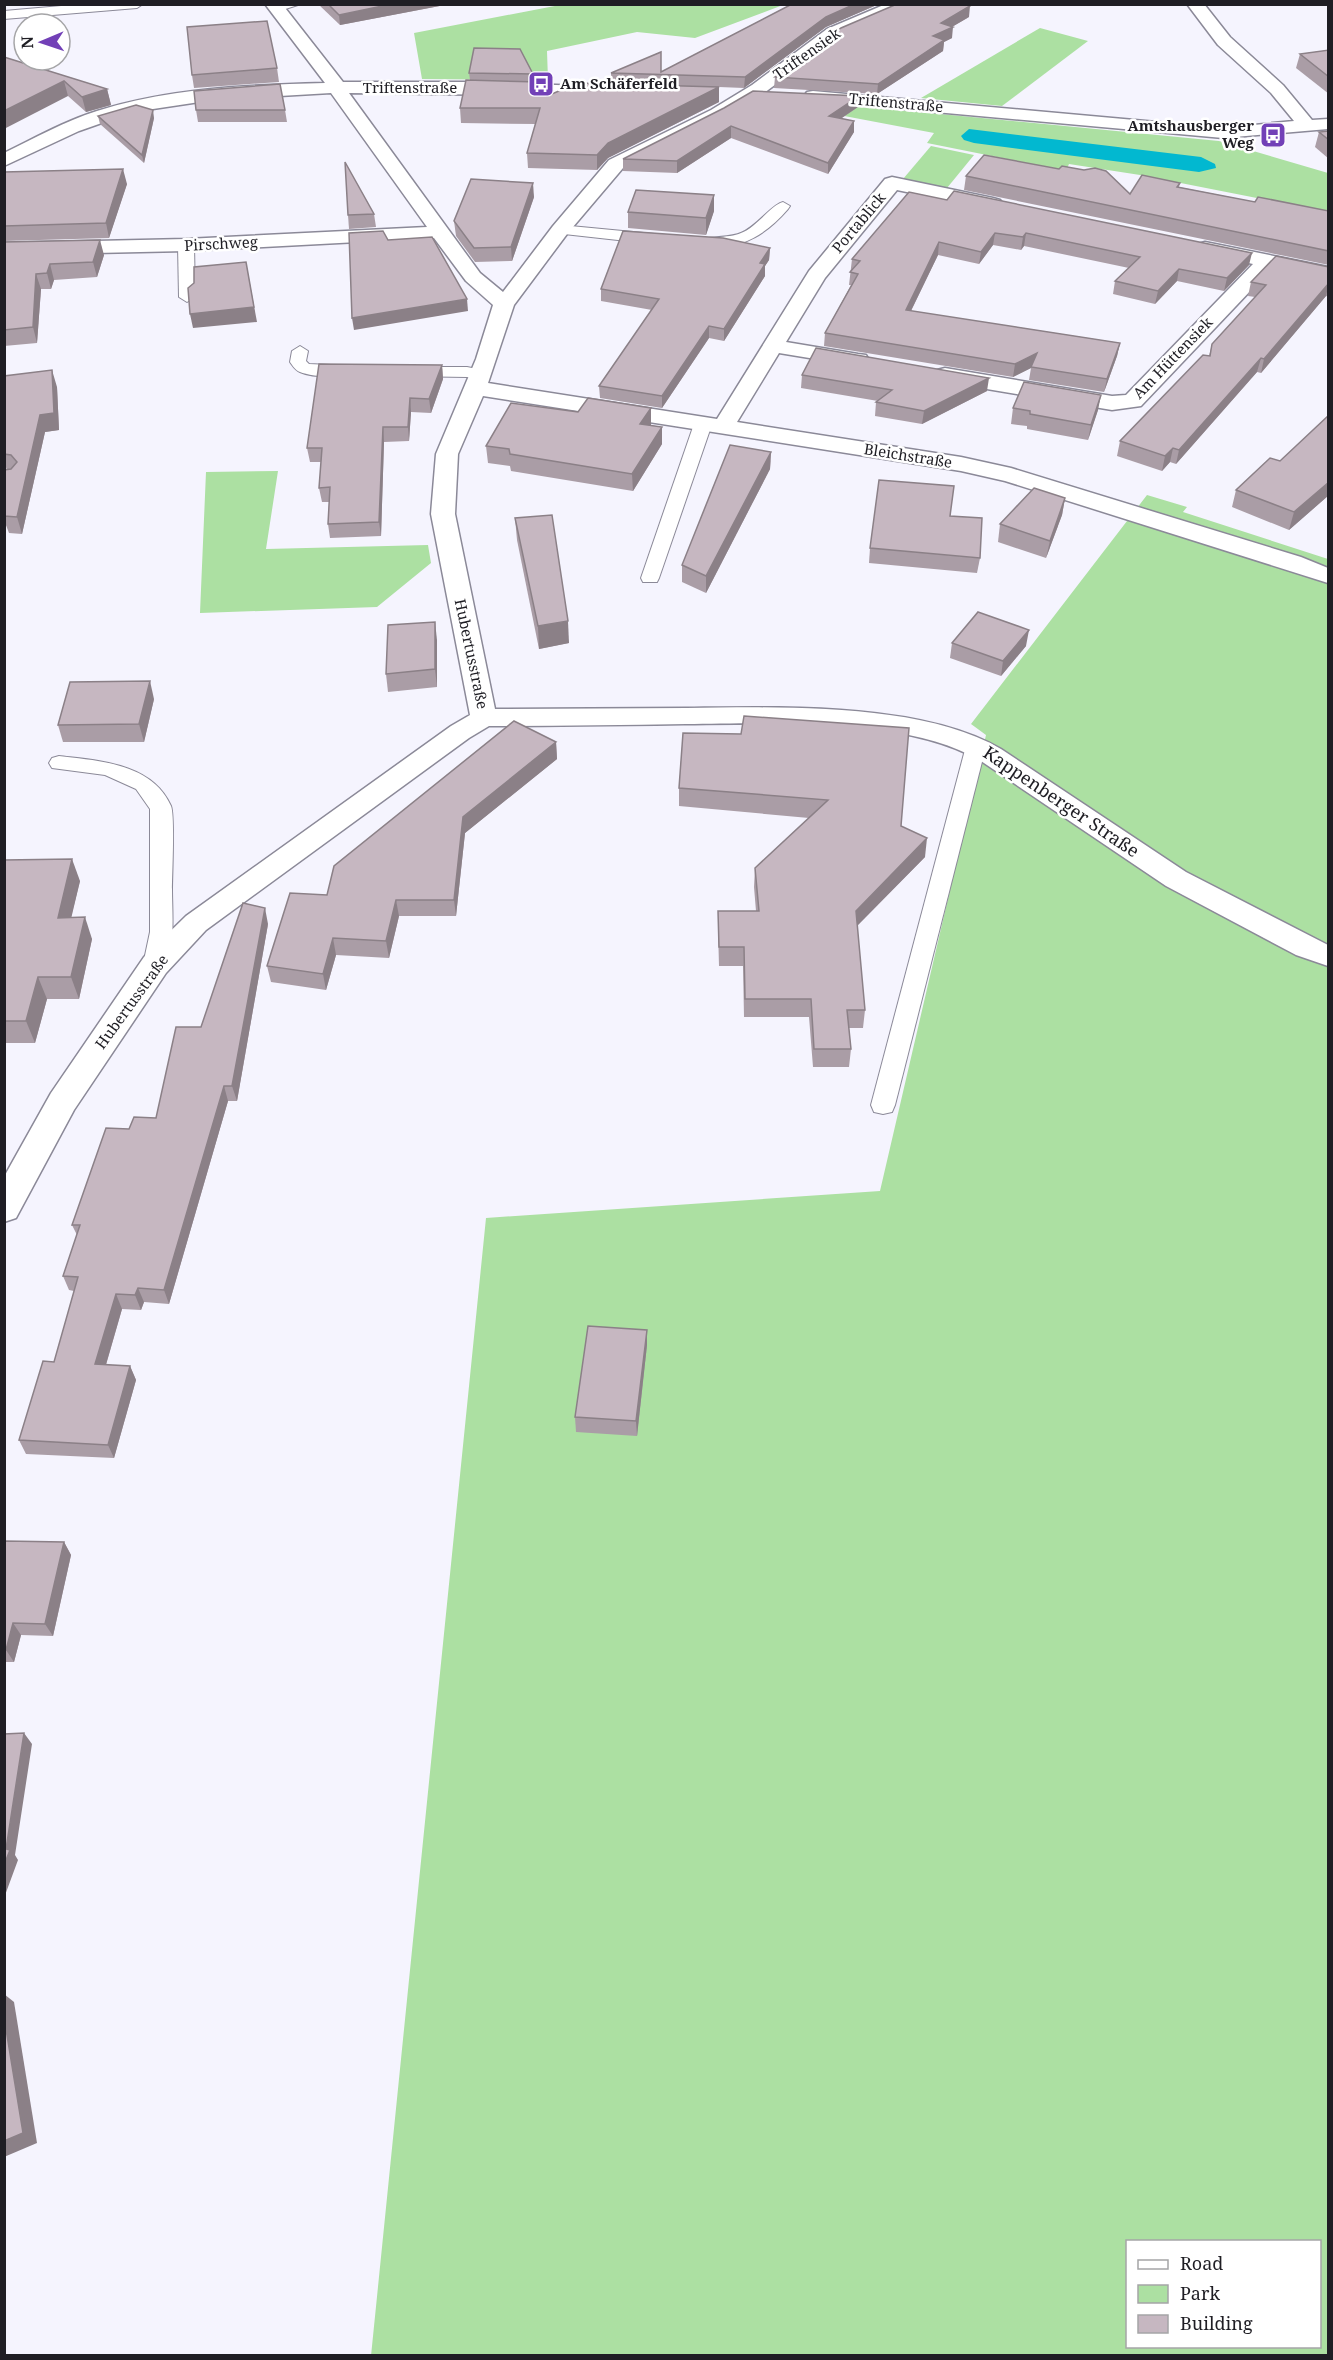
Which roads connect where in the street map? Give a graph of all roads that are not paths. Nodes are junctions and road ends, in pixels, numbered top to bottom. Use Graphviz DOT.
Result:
graph roads {
  1 [pos="137,4"];
  2 [pos="296,4"];
  3 [pos="901,4"];
  4 [pos="1195,4"];
  5 [pos="275,6"];
  6 [pos="4,15"];
  7 [pos="336,88"];
  8 [pos="620,91"];
  9 [pos="714,93"];
  10 [pos="749,94"];
  11 [pos="1329,124"];
  12 [pos="1308,127"];
  13 [pos="4,161"];
  14 [pos="783,206"];
  15 [pos="1010,207"];
  16 [pos="438,231"];
  17 [pos="560,231"];
  18 [pos="666,240"];
  19 [pos="687,242"];
  20 [pos="1185,244"];
  21 [pos="186,245"];
  22 [pos="4,249"];
  23 [pos="1267,261"];
  24 [pos="1329,273"];
  25 [pos="188,297"];
  26 [pos="504,304"];
  27 [pos="773,346"];
  28 [pos="300,351"];
  29 [pos="878,364"];
  30 [pos="373,371"];
  31 [pos="397,372"];
  32 [pos="925,372"];
  33 [pos="478,381"];
  34 [pos="713,425"];
  35 [pos="1329,550"];
  36 [pos="1318,572"];
  37 [pos="650,578"];
  38 [pos="484,718"];
  39 [pos="976,746"];
  40 [pos="58,763"];
  41 [pos="1329,956"];
  42 [pos="154,965"];
  43 [pos="884,1105"];
  44 [pos="4,1209"];
  1 -- 6 [label="lane"];
  2 -- 5 [label="lane"];
  3 -- 10 [label="street, Triftensiek"];
  4 -- 12 [label="street"];
  5 -- 7 [label="street"];
  7 -- 8 [label="street, Triftenstraße"];
  7 -- 13 [label="street, Triftenstraße"];
  7 -- 16 [label="street"];
  9 -- 10 [label="street, Triftenstraße"];
  10 -- 12 [label="street, Triftenstraße"];
  10 -- 17 [label="street, Hubertusstraße"];
  11 -- 12 [label="street, Triftenstraße"];
  14 -- 19 [label="lane"];
  15 -- 27 [label="street, Portablick"];
  16 -- 21 [label="street, Pirschweg"];
  16 -- 26 [label="street"];
  17 -- 18 [label="lane"];
  17 -- 26 [label="street, Hubertusstraße"];
  20 -- 23 [label="street"];
  21 -- 22 [label="street, Pirschweg"];
  21 -- 25 [label="lane"];
  23 -- 24 [label="street"];
  23 -- 32 [label="street, Am Hüttensiek"];
  26 -- 33 [label="street, Hubertusstraße"];
  27 -- 29 [label="street"];
  27 -- 34 [label="street, Portablick"];
  28 -- 30 [label="lane"];
  31 -- 33 [label="lane"];
  33 -- 34 [label="street, Bleichstraße"];
  33 -- 38 [label="street, Hubertusstraße"];
  34 -- 36 [label="street, Bleichstraße"];
  34 -- 37 [label="lane"];
  35 -- 36 [label="street"];
  38 -- 39 [label="street, Kappenberger Straße"];
  38 -- 42 [label="street, Hubertusstraße"];
  39 -- 41 [label="street, Kappenberger Straße"];
  39 -- 43 [label="lane"];
  40 -- 42 [label="lane"];
  42 -- 44 [label="street, Hubertusstraße"];
}
